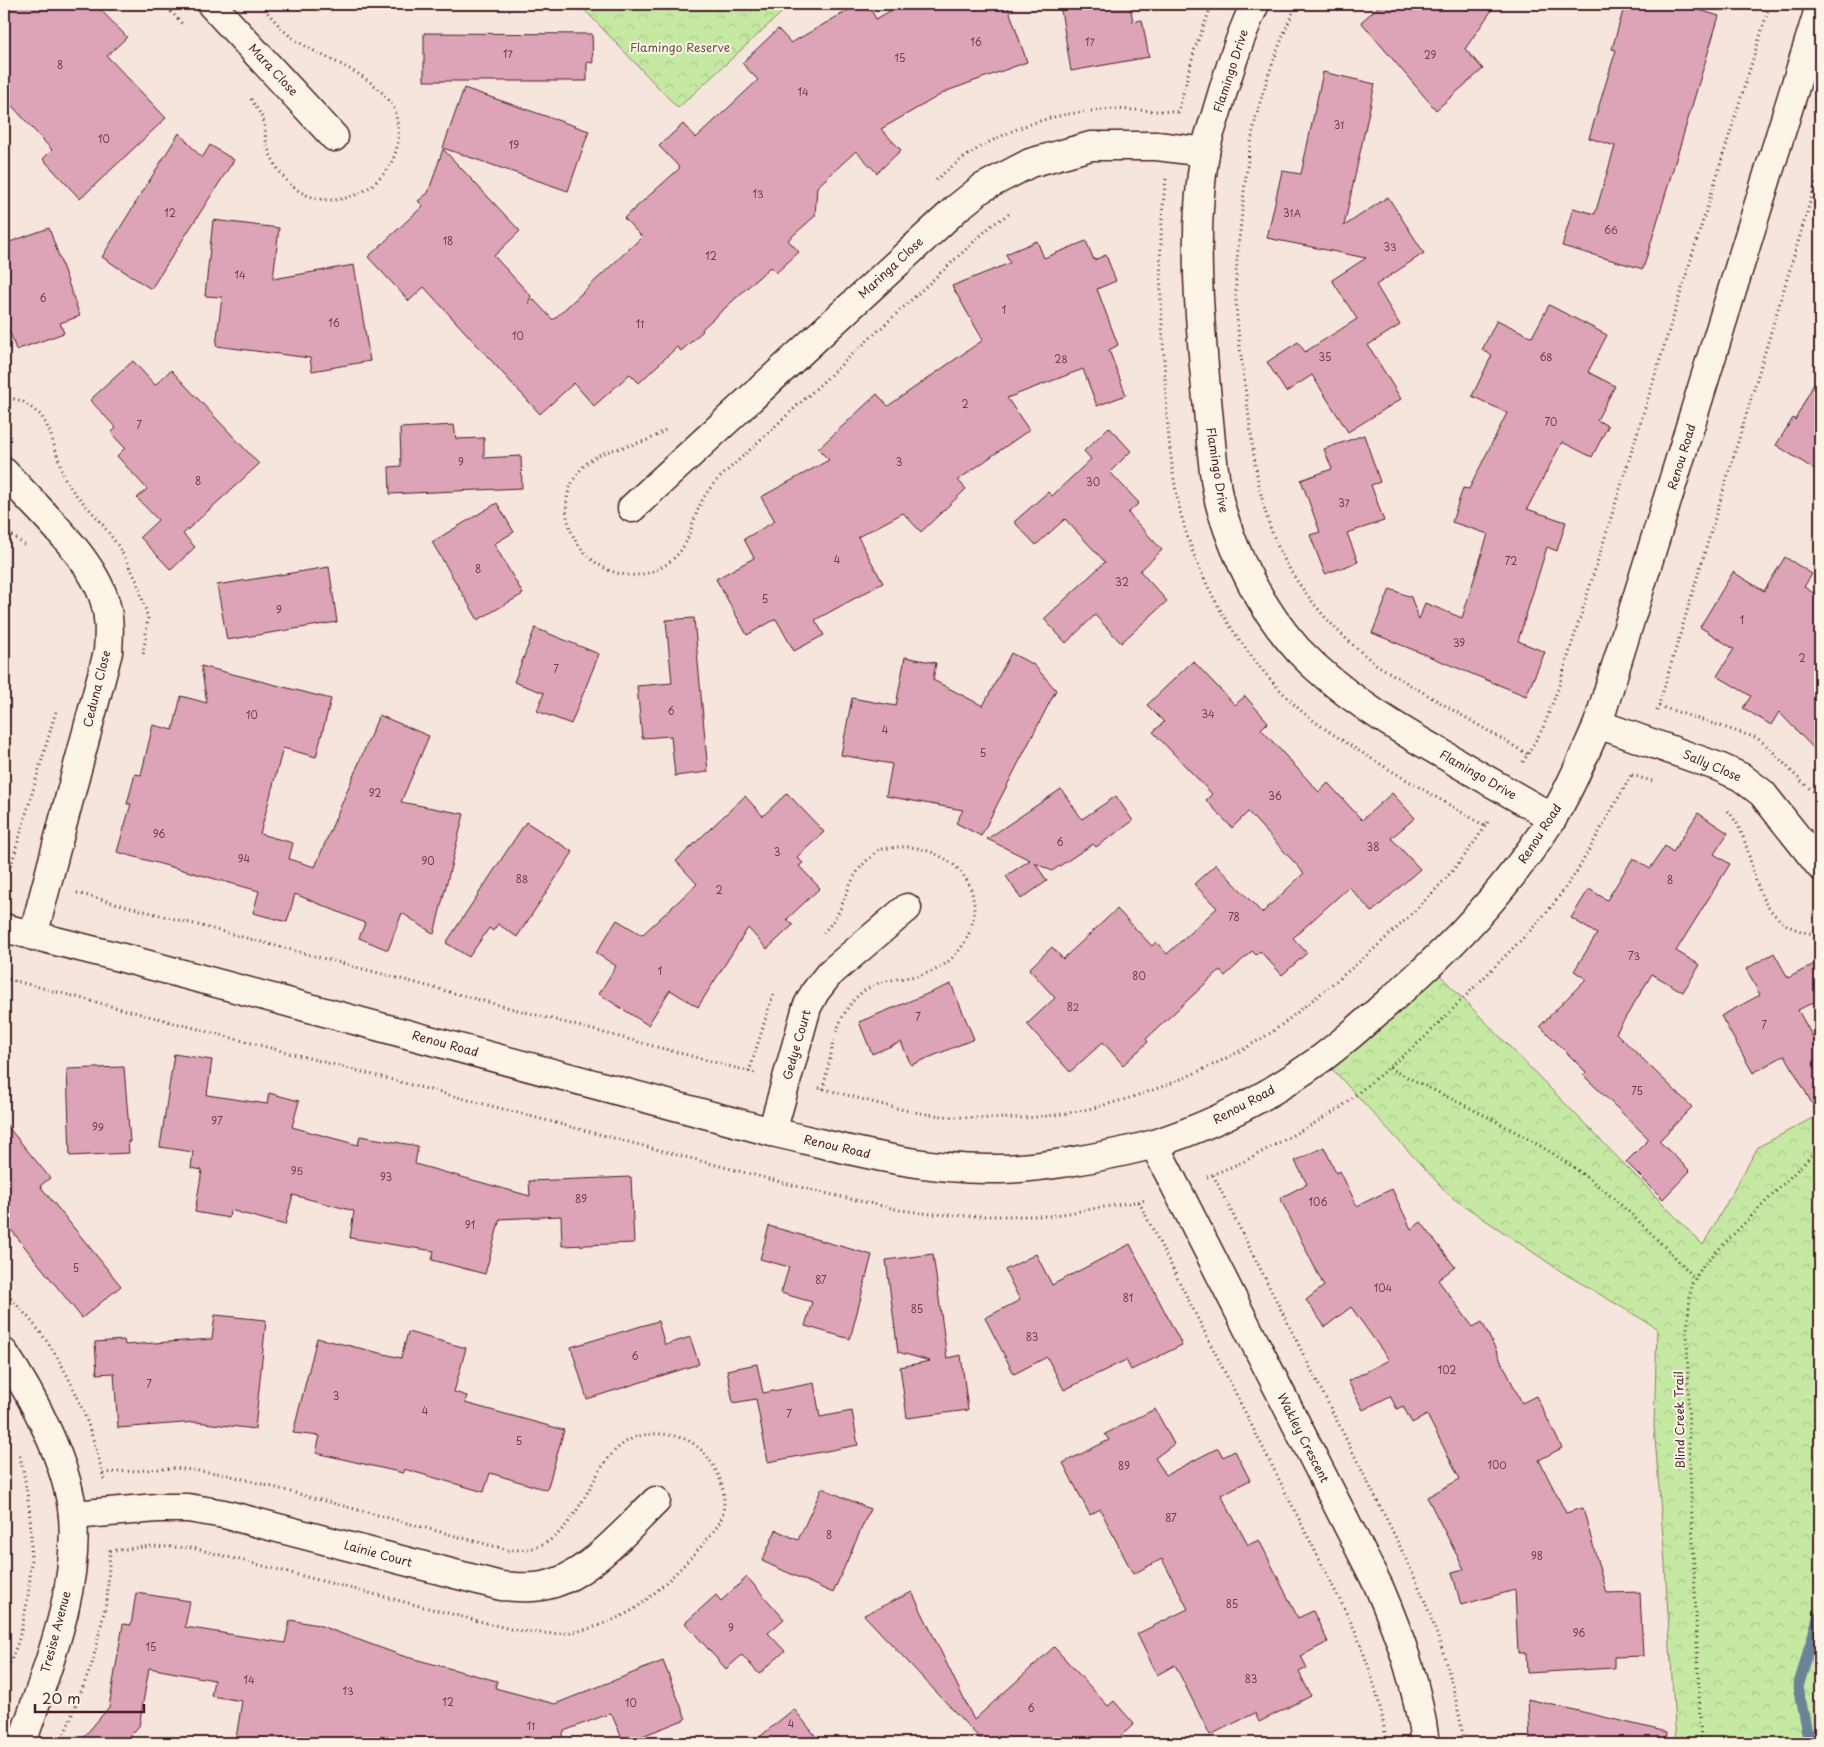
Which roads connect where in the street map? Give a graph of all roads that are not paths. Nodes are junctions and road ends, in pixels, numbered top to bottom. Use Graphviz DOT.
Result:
graph roads {
  1 [pos="211,4"];
  2 [pos="1255,4"];
  3 [pos="1820,6"];
  4 [pos="334,137"];
  5 [pos="1205,152"];
  6 [pos="4,472"];
  7 [pos="632,508"];
  8 [pos="1598,724"];
  9 [pos="1552,818"];
  10 [pos="1820,866"];
  11 [pos="907,908"];
  12 [pos="4,928"];
  13 [pos="33,936"];
  14 [pos="772,1132"];
  15 [pos="1154,1144"];
  16 [pos="4,1353"];
  17 [pos="656,1502"];
  18 [pos="73,1515"];
  19 [pos="22,1743"];
  20 [pos="1426,1743"];
  1 -- 4 [label="street, Mara Close"];
  2 -- 5 [label="street, Flamingo Drive"];
  3 -- 8 [label="street, Renou Road"];
  5 -- 7 [label="street, Maringa Close"];
  5 -- 9 [label="street, Flamingo Drive"];
  6 -- 13 [label="street, Ceduna Close"];
  8 -- 9 [label="street, Renou Road"];
  8 -- 10 [label="street, Sally Close"];
  9 -- 15 [label="street, Renou Road"];
  11 -- 14 [label="street, Gedye Court"];
  12 -- 13 [label="street, Renou Road"];
  13 -- 14 [label="street, Renou Road"];
  14 -- 15 [label="street, Renou Road"];
  15 -- 20 [label="street, Wakley Crescent"];
  16 -- 18 [label="street, Tresise Avenue"];
  17 -- 18 [label="street, Lainie Court"];
  18 -- 19 [label="street, Tresise Avenue"];
}
